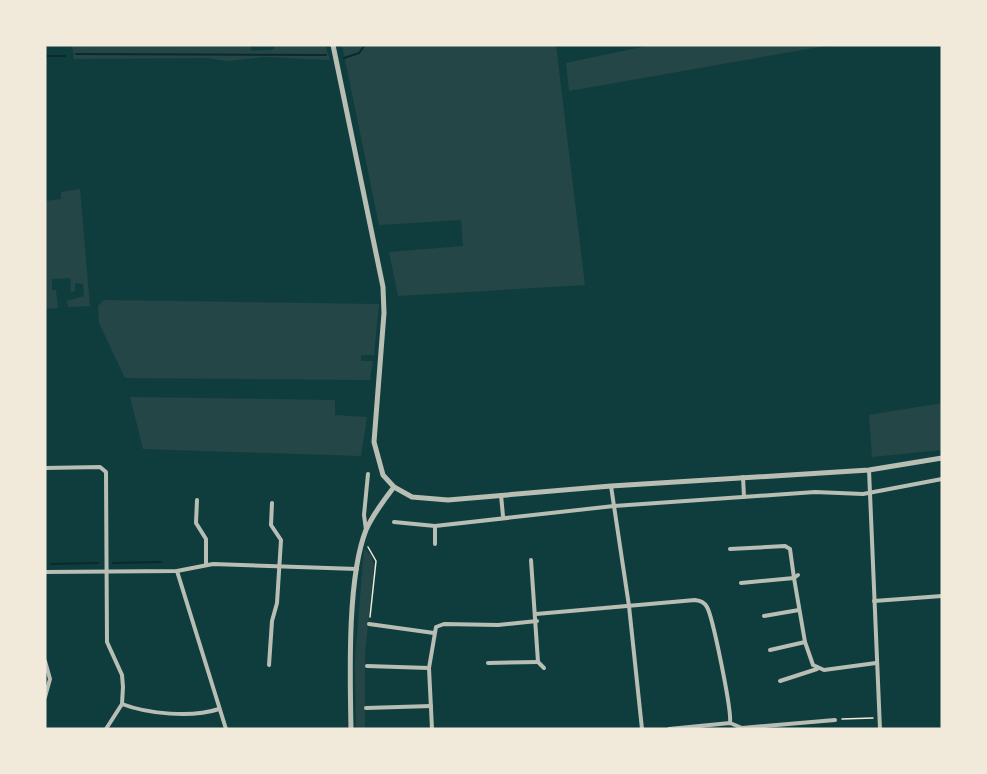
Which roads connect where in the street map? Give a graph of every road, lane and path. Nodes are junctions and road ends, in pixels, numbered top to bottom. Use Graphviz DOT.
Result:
graph roads {
  1 [pos="333,45"];
  2 [pos="942,458"];
  3 [pos="45,468"];
  4 [pos="869,470"];
  5 [pos="368,474"];
  6 [pos="743,477"];
  7 [pos="942,479"];
  8 [pos="611,486"];
  9 [pos="394,487"];
  10 [pos="869,493"];
  11 [pos="501,495"];
  12 [pos="744,497"];
  13 [pos="197,500"];
  14 [pos="272,503"];
  15 [pos="614,506"];
  16 [pos="503,516"];
  17 [pos="394,522"];
  18 [pos="435,526"];
  19 [pos="366,531"];
  20 [pos="435,544"];
  21 [pos="361,545"];
  22 [pos="730,549"];
  23 [pos="531,560"];
  24 [pos="206,564"];
  25 [pos="280,566"];
  26 [pos="357,570"];
  27 [pos="177,571"];
  28 [pos="45,572"];
  29 [pos="106,572"];
  30 [pos="798,575"];
  31 [pos="794,578"];
  32 [pos="741,583"];
  33 [pos="942,596"];
  34 [pos="874,601"];
  35 [pos="629,606"];
  36 [pos="799,610"];
  37 [pos="536,614"];
  38 [pos="764,616"];
  39 [pos="537,621"];
  40 [pos="369,624"];
  41 [pos="434,633"];
  42 [pos="805,642"];
  43 [pos="770,650"];
  44 [pos="45,661"];
  45 [pos="538,662"];
  46 [pos="488,663"];
  47 [pos="876,663"];
  48 [pos="268,665"];
  49 [pos="367,666"];
  50 [pos="429,668"];
  51 [pos="544,668"];
  52 [pos="818,668"];
  53 [pos="780,681"];
  54 [pos="45,697"];
  55 [pos="122,704"];
  56 [pos="431,706"];
  57 [pos="366,708"];
  58 [pos="219,709"];
  59 [pos="880,718"];
  60 [pos="836,720"];
  61 [pos="730,723"];
  62 [pos="106,729"];
  63 [pos="226,729"];
  64 [pos="351,729"];
  65 [pos="432,729"];
  66 [pos="642,729"];
  67 [pos="669,729"];
  68 [pos="880,729"];
  1 -- 9 [label="street"];
  2 -- 4 [label="street"];
  3 -- 29 [label="street"];
  4 -- 6 [label="street"];
  4 -- 10 [label="street"];
  5 -- 19 [label="street"];
  6 -- 8 [label="street"];
  6 -- 12 [label="street"];
  7 -- 10 [label="street"];
  8 -- 11 [label="street"];
  8 -- 15 [label="street"];
  9 -- 11 [label="street"];
  9 -- 19 [label="street"];
  10 -- 12 [label="street"];
  10 -- 34 [label="street"];
  11 -- 16 [label="street"];
  12 -- 15 [label="street"];
  13 -- 24 [label="street"];
  14 -- 25 [label="street"];
  15 -- 16 [label="street"];
  15 -- 35 [label="street"];
  16 -- 18 [label="street"];
  17 -- 18 [label="street"];
  18 -- 20 [label="street"];
  19 -- 21 [label="street"];
  21 -- 26 [label="street"];
  21 -- 40 [label="path"];
  22 -- 31 [label="street"];
  23 -- 37 [label="street"];
  24 -- 25 [label="street"];
  24 -- 27 [label="street"];
  25 -- 26 [label="street"];
  25 -- 48 [label="street"];
  26 -- 64 [label="street"];
  27 -- 29 [label="street"];
  27 -- 58 [label="street"];
  28 -- 29 [label="street"];
  29 -- 55 [label="street"];
  30 -- 31 [label="street"];
  31 -- 32 [label="street"];
  31 -- 36 [label="street"];
  33 -- 34 [label="street"];
  34 -- 47 [label="street"];
  35 -- 37 [label="street"];
  35 -- 61 [label="street"];
  35 -- 66 [label="street"];
  36 -- 38 [label="street"];
  36 -- 42 [label="street"];
  37 -- 39 [label="street"];
  39 -- 41 [label="street"];
  39 -- 45 [label="street"];
  40 -- 41 [label="street"];
  41 -- 50 [label="street"];
  42 -- 43 [label="street"];
  42 -- 52 [label="street"];
  44 -- 54 [label="street"];
  45 -- 46 [label="street"];
  45 -- 51 [label="street"];
  47 -- 52 [label="street"];
  47 -- 59 [label="street"];
  49 -- 50 [label="street"];
  50 -- 56 [label="street"];
  52 -- 53 [label="street"];
  55 -- 58 [label="street"];
  55 -- 62 [label="street"];
  56 -- 57 [label="street"];
  56 -- 65 [label="street"];
  58 -- 63 [label="street"];
  59 -- 60 [label="path"];
  59 -- 68 [label="street"];
  60 -- 61 [label="street"];
  61 -- 67 [label="street"];
}
